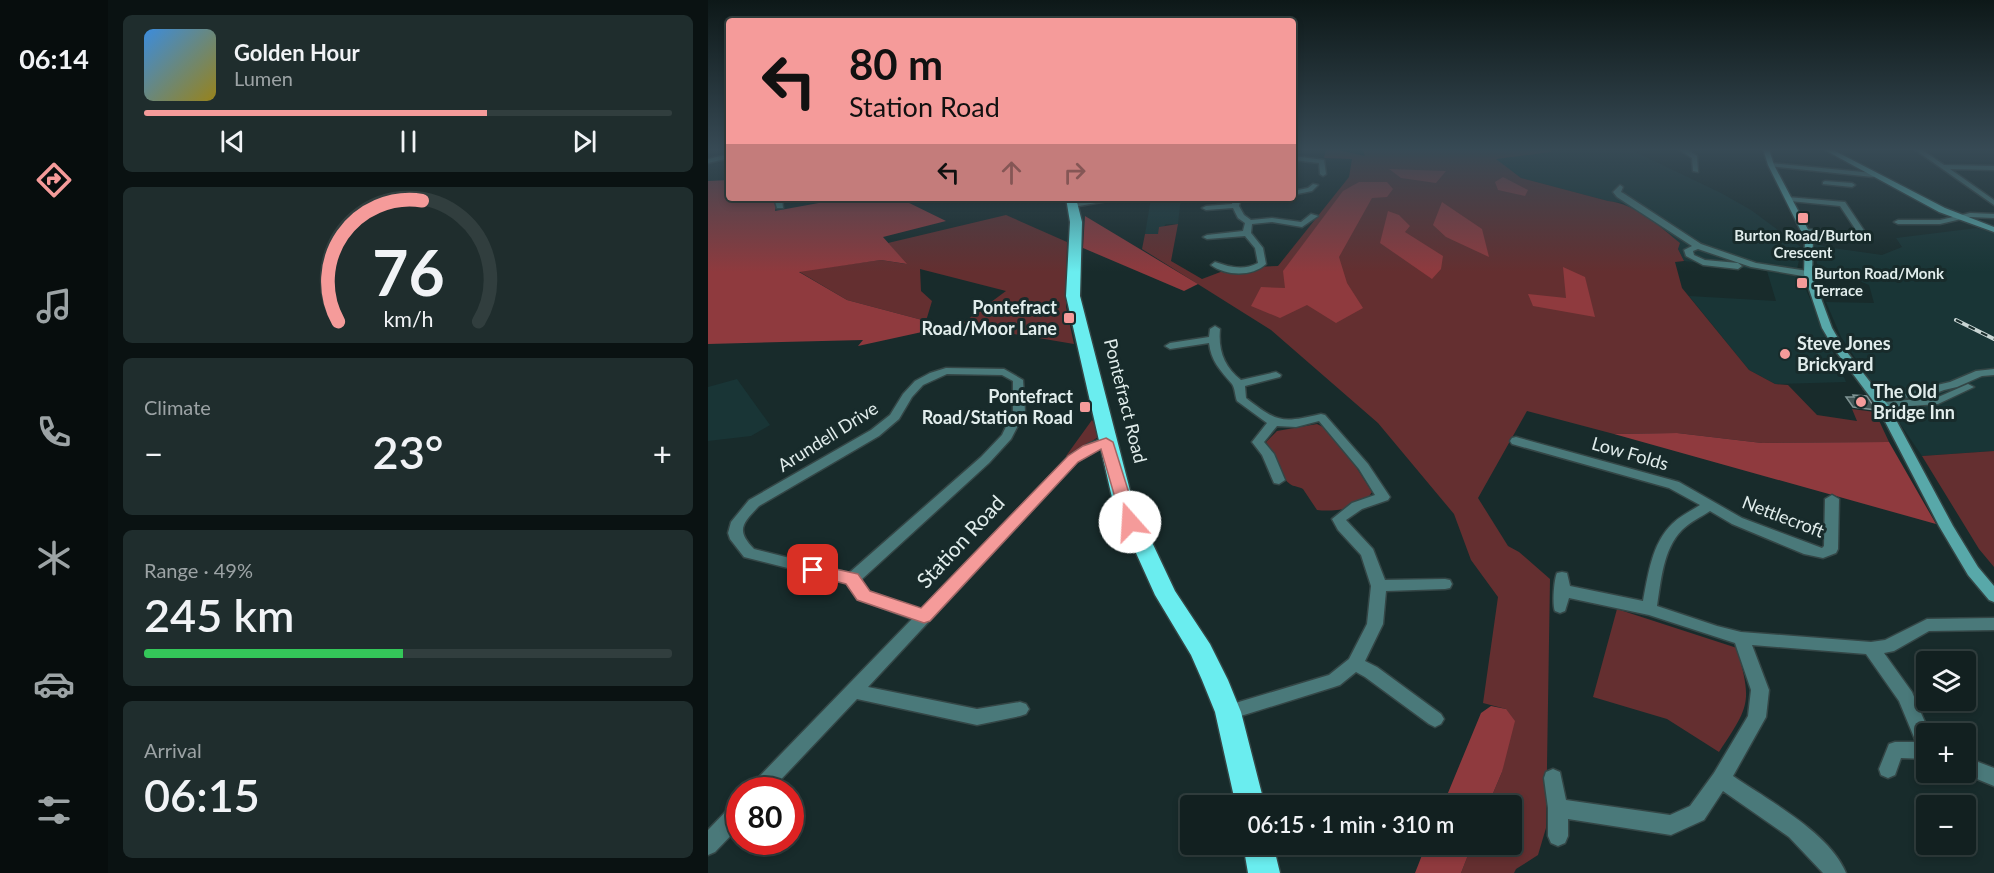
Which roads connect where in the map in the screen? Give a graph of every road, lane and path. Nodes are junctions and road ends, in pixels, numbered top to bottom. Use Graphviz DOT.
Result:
graph roads {
  1 [pos="1311,190"];
  2 [pos="1618,190"];
  3 [pos="1785,190"];
  4 [pos="1903,190"];
  5 [pos="1976,190"];
  6 [pos="1296,193"];
  7 [pos="1790,199"];
  8 [pos="1072,201"];
  9 [pos="1236,202"];
  10 [pos="1994,203"];
  11 [pos="1206,208"];
  12 [pos="1314,216"];
  13 [pos="1994,216"];
  14 [pos="1958,217"];
  15 [pos="1249,222"];
  16 [pos="1898,222"];
  17 [pos="1994,230"];
  18 [pos="1806,231"];
  19 [pos="1247,233"];
  20 [pos="1207,237"];
  21 [pos="1698,246"];
  22 [pos="1215,265"];
  23 [pos="1754,268"];
  24 [pos="1808,274"];
  25 [pos="1170,346"];
  26 [pos="1993,371"];
  27 [pos="1276,375"];
  28 [pos="1239,384"];
  29 [pos="1870,389"];
  30 [pos="1882,405"];
  31 [pos="1273,424"];
  32 [pos="1516,441"];
  33 [pos="1106,442"];
  34 [pos="1279,480"];
  35 [pos="1832,499"];
  36 [pos="1710,505"];
  37 [pos="852,579"];
  38 [pos="1445,584"];
  39 [pos="1379,586"];
  40 [pos="1561,592"];
  41 [pos="1994,596"];
  42 [pos="1649,609"];
  43 [pos="924,616"];
  44 [pos="1994,624"];
  45 [pos="1741,638"];
  46 [pos="1871,648"];
  47 [pos="1355,664"];
  48 [pos="854,691"];
  49 [pos="1020,709"];
  50 [pos="1228,712"];
  51 [pos="1435,719"];
  52 [pos="1917,723"];
  53 [pos="1916,751"];
  54 [pos="1888,769"];
  55 [pos="1976,770"];
  56 [pos="771,777"];
  57 [pos="1994,777"];
  58 [pos="1553,778"];
  59 [pos="1721,779"];
  60 [pos="1248,795"];
  61 [pos="1558,808"];
  62 [pos="726,826"];
  63 [pos="1558,836"];
  64 [pos="708,845"];
  65 [pos="1260,855"];
  66 [pos="1264,873"];
  67 [pos="1836,873"];
  1 -- 6 [label="street"];
  2 -- 21 [label="street"];
  3 -- 7 [label="street"];
  4 -- 14 [label="street"];
  5 -- 10 [label="street"];
  7 -- 18 [label="street"];
  7 -- 18 [label="street"];
  8 -- 33 [label="highway, Pontefract Road"];
  9 -- 11 [label="street"];
  9 -- 15 [label="street"];
  12 -- 15 [label="street"];
  13 -- 14 [label="street"];
  14 -- 16 [label="street"];
  14 -- 17 [label="street"];
  15 -- 19 [label="street"];
  18 -- 24 [label="street"];
  19 -- 20 [label="street"];
  19 -- 22 [label="street"];
  21 -- 23 [label="street"];
  21 -- 24 [label="street"];
  24 -- 29 [label="street"];
  25 -- 28 [label="street"];
  26 -- 29 [label="street"];
  26 -- 30 [label="street"];
  27 -- 28 [label="street"];
  28 -- 31 [label="street"];
  29 -- 30 [label="street"];
  30 -- 41 [label="street"];
  31 -- 34 [label="street"];
  31 -- 39 [label="street"];
  32 -- 36 [label="street, Low Folds"];
  33 -- 43 [label="street, Station Road"];
  33 -- 50 [label="highway, Pontefract Road"];
  35 -- 36 [label="street, Nettlecroft"];
  36 -- 42 [label="street"];
  37 -- 37 [label="street, Arundell Drive"];
  37 -- 43 [label="street, Arundell Drive"];
  38 -- 39 [label="street"];
  39 -- 47 [label="street"];
  40 -- 42 [label="street"];
  42 -- 45 [label="street"];
  43 -- 48 [label="street, Station Road"];
  44 -- 46 [label="street"];
  45 -- 46 [label="street"];
  45 -- 59 [label="street"];
  46 -- 52 [label="street"];
  47 -- 50 [label="street"];
  47 -- 51 [label="street"];
  48 -- 49 [label="street"];
  48 -- 56 [label="street, Station Road"];
  50 -- 60 [label="highway, Pontefract Road"];
  53 -- 54 [label="street"];
  55 -- 57 [label="street"];
  58 -- 61 [label="street"];
  59 -- 61 [label="street"];
  59 -- 67 [label="street"];
  61 -- 63 [label="street"];
  62 -- 64 [label="street"];
  65 -- 66 [label="highway"];
}
